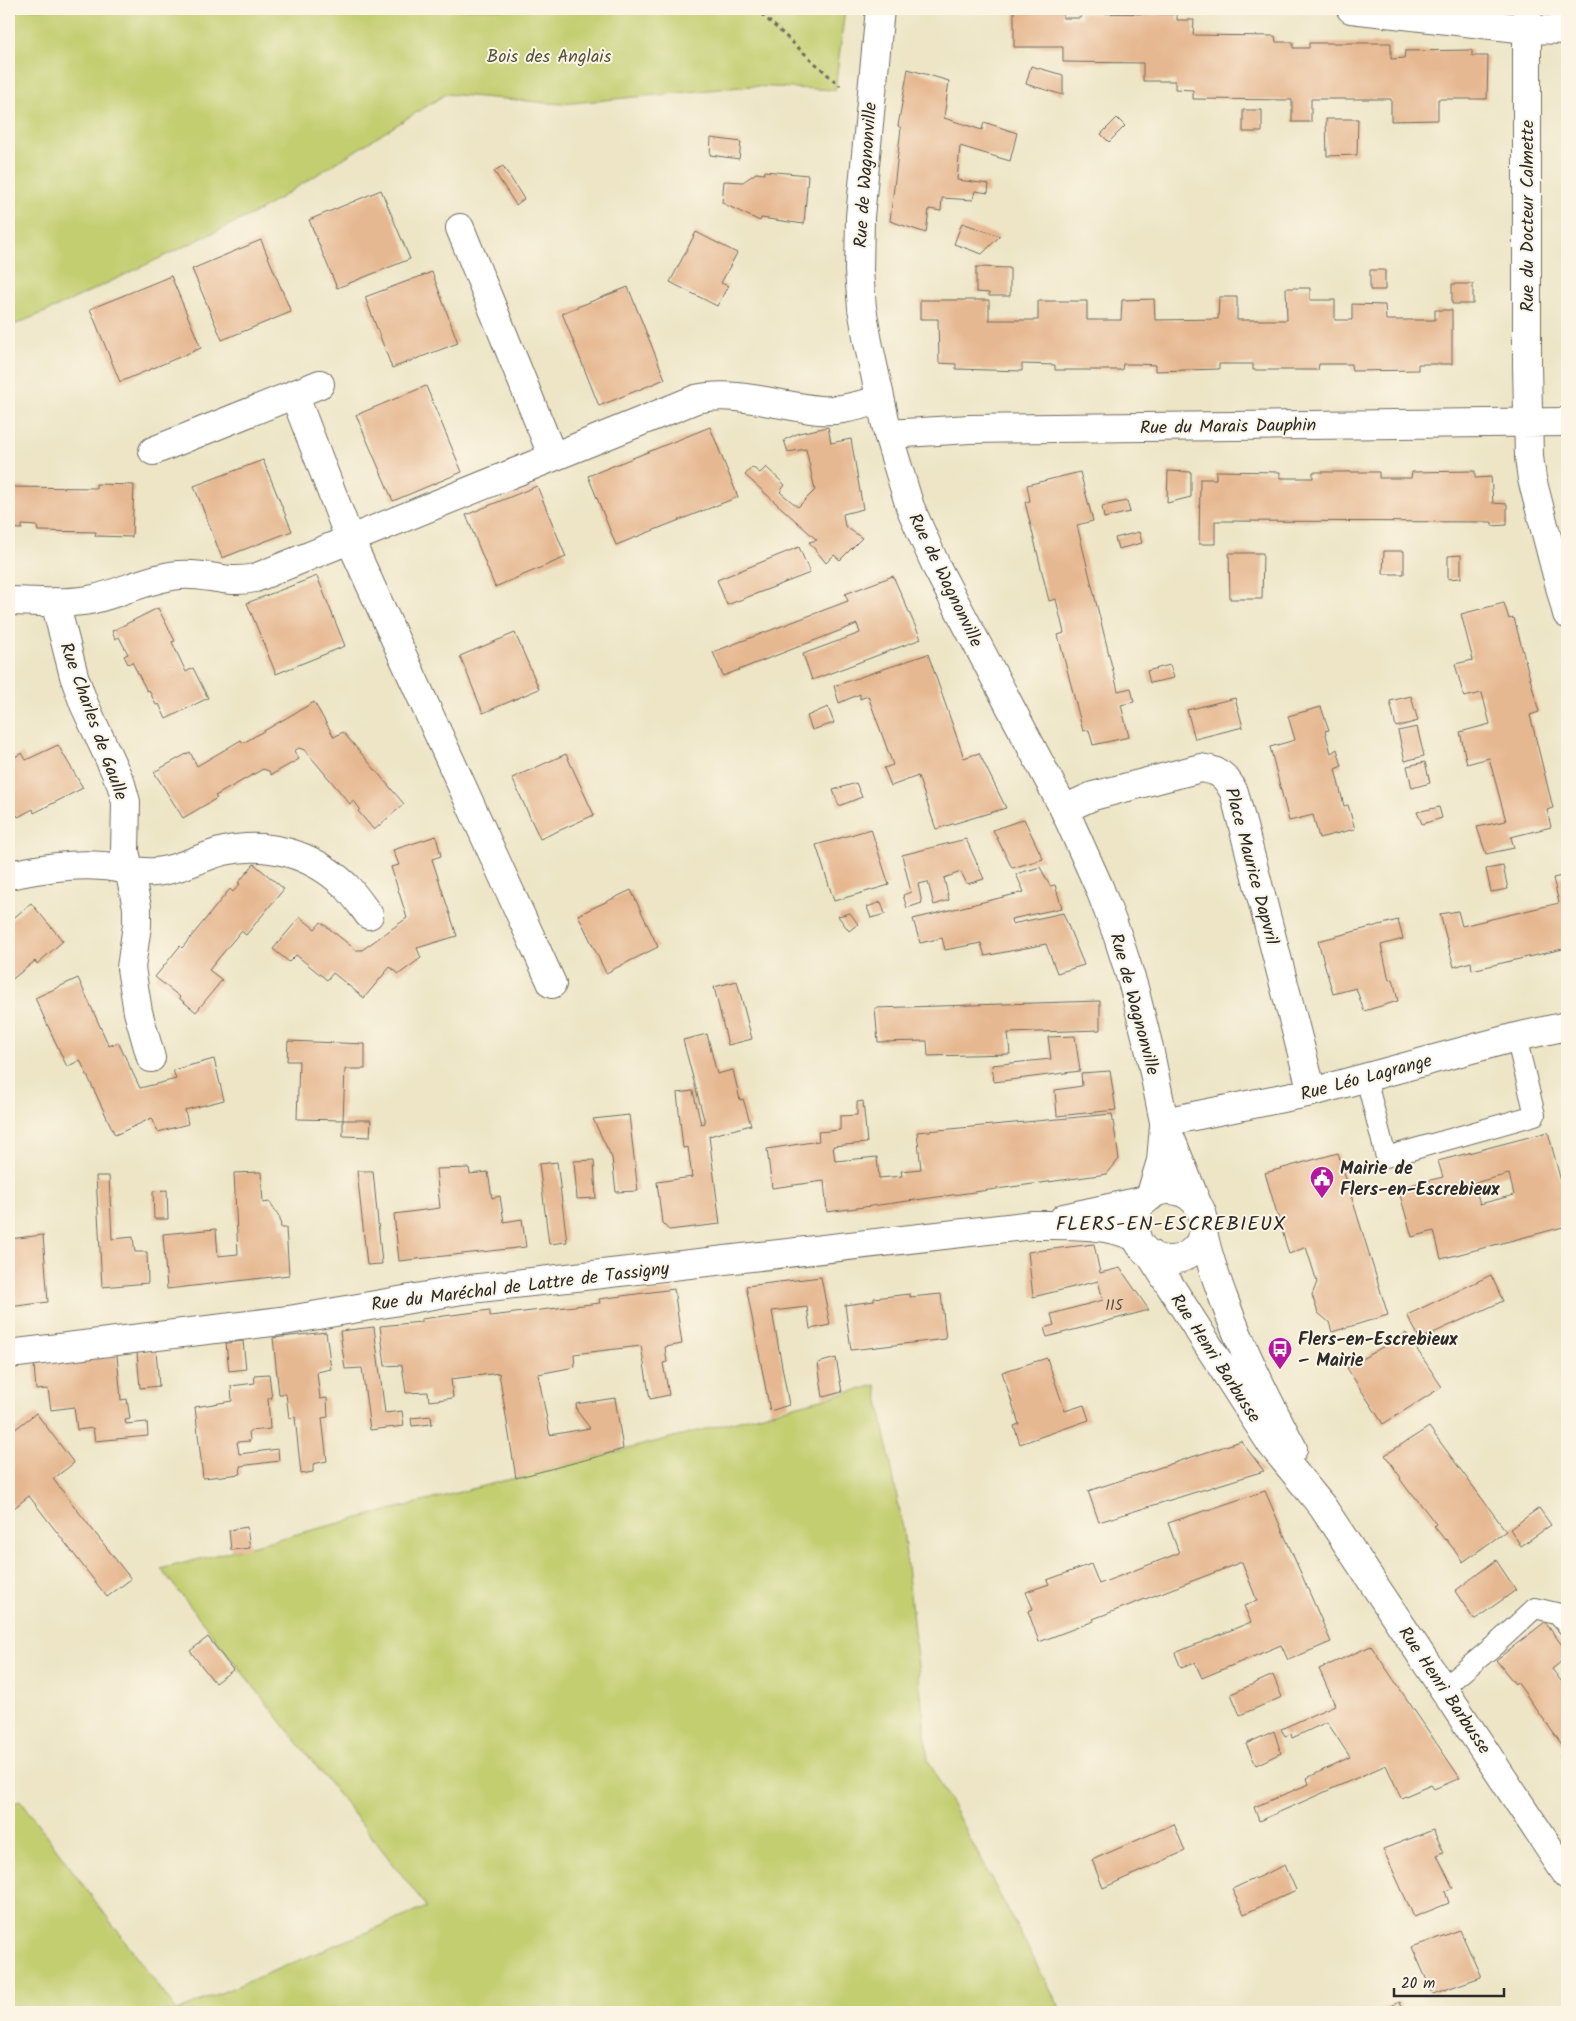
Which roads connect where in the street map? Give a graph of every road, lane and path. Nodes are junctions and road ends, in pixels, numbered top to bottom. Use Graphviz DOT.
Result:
graph roads {
  1 [pos="756,9"];
  2 [pos="880,9"];
  3 [pos="1350,9"];
  4 [pos="1527,19"];
  5 [pos="1567,30"];
  6 [pos="870,106"];
  7 [pos="460,228"];
  8 [pos="320,384"];
  9 [pos="294,394"];
  10 [pos="880,400"];
  11 [pos="1567,422"];
  12 [pos="1528,423"];
  13 [pos="888,434"];
  14 [pos="153,451"];
  15 [pos="553,457"];
  16 [pos="350,540"];
  17 [pos="9,600"];
  18 [pos="55,602"];
  19 [pos="1567,614"];
  20 [pos="1064,810"];
  21 [pos="128,870"];
  22 [pos="9,875"];
  23 [pos="369,915"];
  24 [pos="552,984"];
  25 [pos="1567,1026"];
  26 [pos="1516,1037"];
  27 [pos="151,1058"];
  28 [pos="1366,1078"];
  29 [pos="1312,1092"];
  30 [pos="1164,1122"];
  31 [pos="1148,1198"];
  32 [pos="1201,1218"];
  33 [pos="1033,1225"];
  34 [pos="1143,1246"];
  35 [pos="9,1354"];
  36 [pos="1322,1506"];
  37 [pos="1567,1625"];
  38 [pos="1443,1688"];
  39 [pos="1567,1875"];
  1 -- 6 [label="path"];
  2 -- 6 [label="street, Rue de Wagnonville"];
  3 -- 4 [label="street"];
  4 -- 5 [label="street"];
  4 -- 12 [label="street, Rue du Docteur Calmette"];
  6 -- 10 [label="street, Rue de Wagnonville"];
  7 -- 15 [label="street"];
  8 -- 9 [label="street"];
  9 -- 14 [label="street"];
  9 -- 16 [label="street"];
  10 -- 13 [label="street, Rue de Wagnonville"];
  10 -- 15 [label="street"];
  11 -- 12 [label="street, Rue du Marais Dauphin"];
  12 -- 13 [label="street, Rue du Marais Dauphin"];
  12 -- 19 [label="street"];
  13 -- 20 [label="street, Rue de Wagnonville"];
  15 -- 16 [label="street"];
  16 -- 18 [label="street"];
  16 -- 24 [label="street"];
  17 -- 18 [label="street"];
  18 -- 21 [label="street, Rue Charles de Gaulle"];
  20 -- 29 [label="street, Place Maurice Dapvril"];
  20 -- 30 [label="street, Rue de Wagnonville"];
  21 -- 22 [label="street"];
  21 -- 23 [label="street"];
  21 -- 27 [label="street, Rue Charles de Gaulle"];
  25 -- 26 [label="street, Rue Léo Lagrange"];
  26 -- 28 [label="street, Rue Léo Lagrange"];
  26 -- 28 [label="lane"];
  28 -- 29 [label="street, Rue Léo Lagrange"];
  29 -- 30 [label="street, Rue Léo Lagrange"];
  30 -- 31 [label="street, Rue de Wagnonville"];
  30 -- 32 [label="street, Rue de Wagnonville"];
  31 -- 32 [label="street"];
  31 -- 33 [label="street, Rue du Maréchal de Lattre de Tassigny"];
  31 -- 34 [label="street"];
  32 -- 34 [label="street"];
  32 -- 36 [label="street, Rue Henri Barbusse"];
  33 -- 34 [label="street, Rue du Maréchal de Lattre de Tassigny"];
  33 -- 35 [label="street, Rue du Maréchal de Lattre de Tassigny"];
  34 -- 36 [label="street, Rue Henri Barbusse"];
  36 -- 38 [label="street, Rue Henri Barbusse"];
  37 -- 38 [label="lane"];
  38 -- 39 [label="street, Rue Henri Barbusse"];
}
